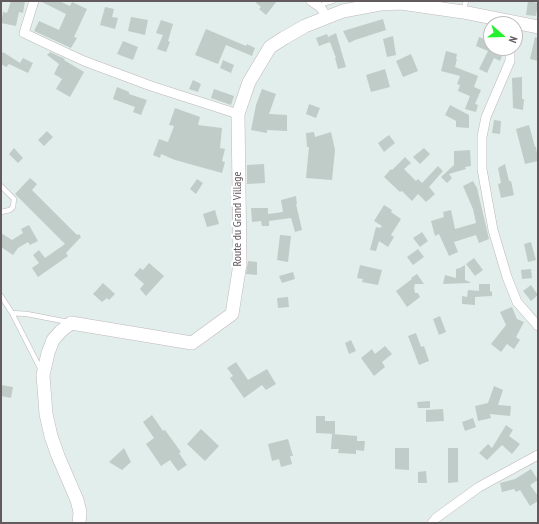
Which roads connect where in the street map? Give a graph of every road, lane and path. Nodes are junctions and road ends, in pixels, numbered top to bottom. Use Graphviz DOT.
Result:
graph roads {
  1 [pos="34,1"];
  2 [pos="311,1"];
  3 [pos="333,1"];
  4 [pos="464,6"];
  5 [pos="324,12"];
  6 [pos="492,16"];
  7 [pos="523,25"];
  8 [pos="538,27"];
  9 [pos="510,56"];
  10 [pos="238,114"];
  11 [pos="1,186"];
  12 [pos="1,212"];
  13 [pos="1,296"];
  14 [pos="12,313"];
  15 [pos="71,323"];
  16 [pos="538,326"];
  17 [pos="43,375"];
  18 [pos="538,455"];
  19 [pos="79,523"];
  20 [pos="432,523"];
  1 -- 10 [label="street"];
  2 -- 5 [label="street"];
  3 -- 5 [label="lane"];
  4 -- 5 [label="street, Route du Grand Village"];
  4 -- 6 [label="street, Route du Grand Village"];
  5 -- 10 [label="street, Route du Grand Village"];
  7 -- 8 [label="street, Route du Grand Village"];
  9 -- 16 [label="street"];
  10 -- 15 [label="street, Route du Grand Village"];
  11 -- 12 [label="lane"];
  13 -- 14 [label="lane"];
  14 -- 15 [label="lane"];
  14 -- 17 [label="lane"];
  15 -- 17 [label="street"];
  17 -- 19 [label="street"];
  18 -- 20 [label="street"];
}
